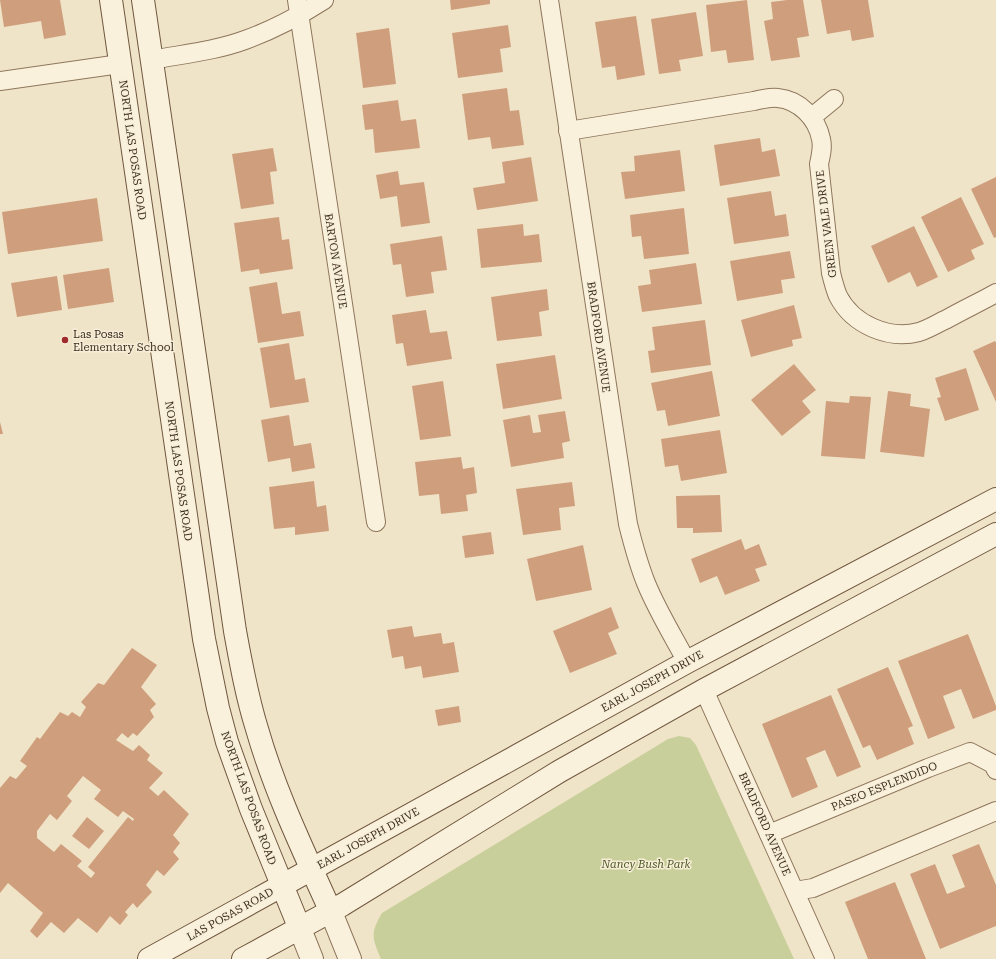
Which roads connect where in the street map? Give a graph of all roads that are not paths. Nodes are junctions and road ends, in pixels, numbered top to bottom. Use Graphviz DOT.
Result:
graph roads {
  1 [pos="111,0"];
  2 [pos="143,0"];
  3 [pos="324,0"];
  4 [pos="549,0"];
  5 [pos="298,8"];
  6 [pos="152,60"];
  7 [pos="120,64"];
  8 [pos="0,81"];
  9 [pos="834,99"];
  10 [pos="812,117"];
  11 [pos="568,131"];
  12 [pos="996,294"];
  13 [pos="996,499"];
  14 [pos="376,522"];
  15 [pos="996,534"];
  16 [pos="687,662"];
  17 [pos="704,690"];
  18 [pos="996,770"];
  19 [pos="996,811"];
  20 [pos="769,834"];
  21 [pos="312,870"];
  22 [pos="282,886"];
  23 [pos="795,891"];
  24 [pos="331,912"];
  25 [pos="300,929"];
  26 [pos="149,959"];
  27 [pos="244,959"];
  28 [pos="312,959"];
  29 [pos="350,959"];
  30 [pos="825,959"];
  1 -- 7 [label="main road, NORTH LAS POSAS ROAD"];
  2 -- 6 [label="main road"];
  3 -- 5 [label="street"];
  4 -- 11 [label="street, BRADFORD AVENUE"];
  5 -- 6 [label="street"];
  5 -- 14 [label="street, BARTON AVENUE"];
  6 -- 7 [label="main road"];
  6 -- 21 [label="main road"];
  7 -- 8 [label="street"];
  7 -- 22 [label="main road, NORTH LAS POSAS ROAD"];
  9 -- 10 [label="street"];
  10 -- 11 [label="street, GREEN VALE DRIVE"];
  10 -- 12 [label="street, GREEN VALE DRIVE"];
  11 -- 16 [label="street, BRADFORD AVENUE"];
  13 -- 16 [label="main road, EARL JOSEPH DRIVE"];
  15 -- 17 [label="main road"];
  16 -- 21 [label="main road, EARL JOSEPH DRIVE"];
  17 -- 20 [label="street, BRADFORD AVENUE"];
  17 -- 24 [label="main road"];
  18 -- 20 [label="street, PASEO ESPLENDIDO"];
  19 -- 23 [label="street"];
  20 -- 23 [label="street, BRADFORD AVENUE"];
  21 -- 22 [label="main road, LAS POSAS ROAD"];
  21 -- 24 [label="main road"];
  22 -- 25 [label="main road, NORTH LAS POSAS ROAD"];
  22 -- 26 [label="main road, LAS POSAS ROAD"];
  23 -- 30 [label="street, BRADFORD AVENUE"];
  24 -- 25 [label="main road"];
  24 -- 29 [label="main road"];
  25 -- 27 [label="main road"];
  25 -- 28 [label="main road, NORTH LAS POSAS ROAD"];
}
